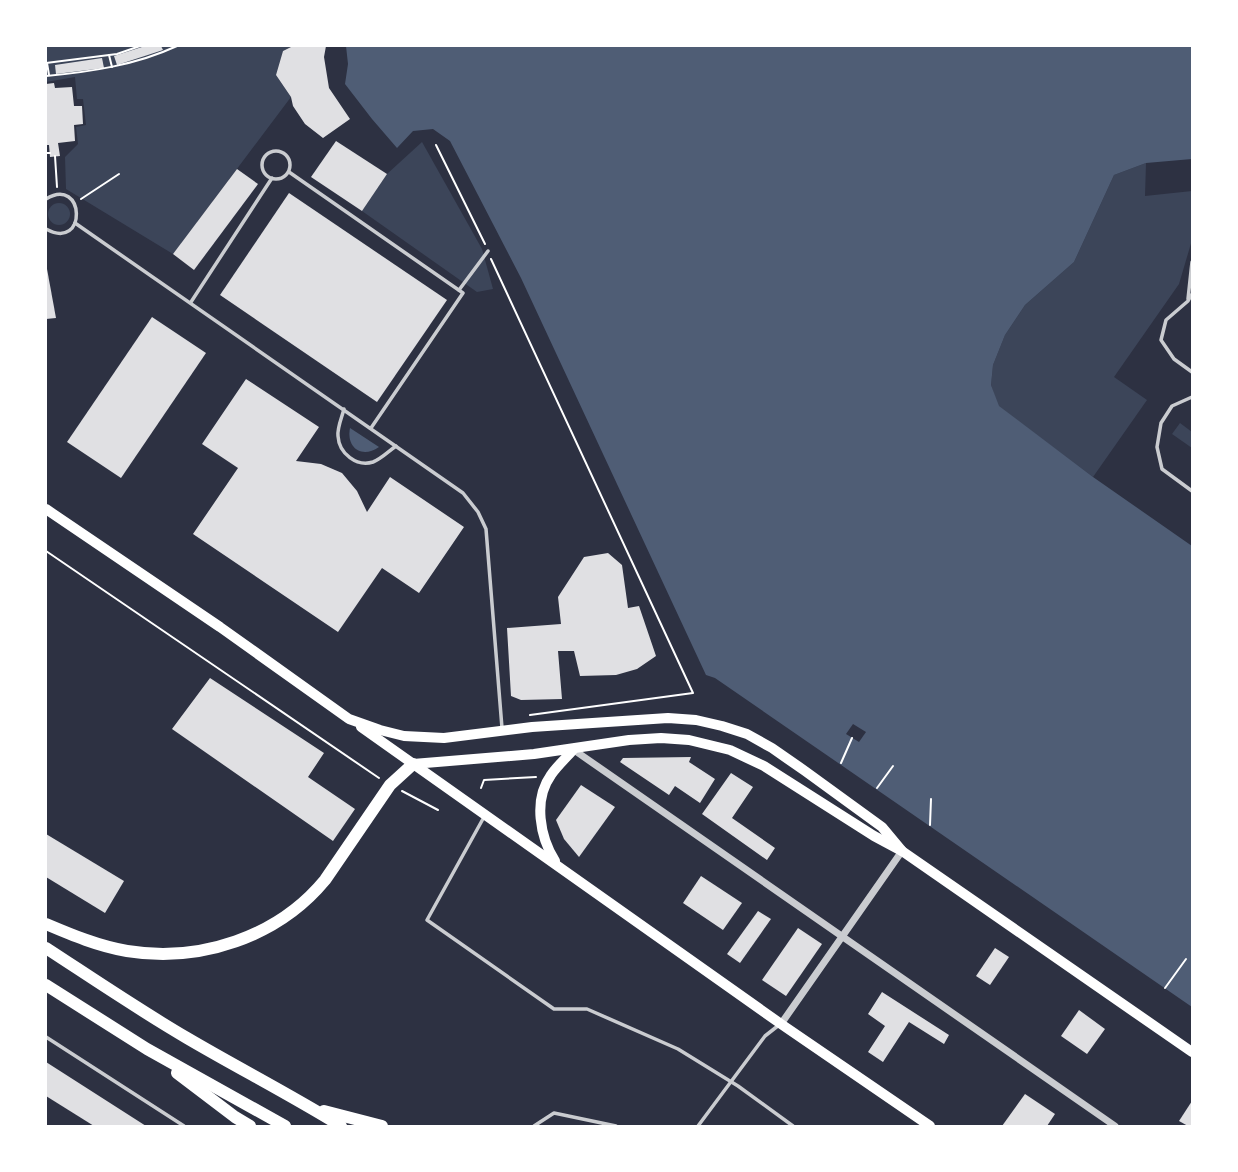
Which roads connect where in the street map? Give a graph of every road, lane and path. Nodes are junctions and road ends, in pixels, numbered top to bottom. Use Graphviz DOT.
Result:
graph roads {
  1 [pos="140,46"];
  2 [pos="166,46"];
  3 [pos="177,46"];
  4 [pos="168,50"];
  5 [pos="109,55"];
  6 [pos="46,63"];
  7 [pos="112,68"];
  8 [pos="46,76"];
  9 [pos="50,76"];
  10 [pos="436,145"];
  11 [pos="46,153"];
  12 [pos="50,153"];
  13 [pos="55,156"];
  14 [pos="289,172"];
  15 [pos="119,174"];
  16 [pos="272,178"];
  17 [pos="58,194"];
  18 [pos="46,199"];
  19 [pos="74,203"];
  20 [pos="75,223"];
  21 [pos="46,229"];
  22 [pos="488,251"];
  23 [pos="1192,262"];
  24 [pos="459,290"];
  25 [pos="1191,298"];
  26 [pos="191,302"];
  27 [pos="1192,372"];
  28 [pos="1192,397"];
  29 [pos="344,409"];
  30 [pos="371,428"];
  31 [pos="397,446"];
  32 [pos="1192,491"];
  33 [pos="46,509"];
  34 [pos="46,551"];
  35 [pos="530,715"];
  36 [pos="349,719"];
  37 [pos="502,731"];
  38 [pos="852,738"];
  39 [pos="574,750"];
  40 [pos="841,763"];
  41 [pos="413,764"];
  42 [pos="893,766"];
  43 [pos="537,777"];
  44 [pos="390,785"];
  45 [pos="481,788"];
  46 [pos="877,788"];
  47 [pos="931,799"];
  48 [pos="438,810"];
  49 [pos="485,815"];
  50 [pos="930,825"];
  51 [pos="902,852"];
  52 [pos="559,867"];
  53 [pos="46,924"];
  54 [pos="842,937"];
  55 [pos="46,948"];
  56 [pos="1185,959"];
  57 [pos="46,985"];
  58 [pos="1165,988"];
  59 [pos="781,1024"];
  60 [pos="46,1037"];
  61 [pos="147,1049"];
  62 [pos="1192,1052"];
  63 [pos="732,1081"];
  64 [pos="313,1108"];
  65 [pos="184,1126"];
  66 [pos="250,1126"];
  67 [pos="285,1126"];
  68 [pos="341,1126"];
  69 [pos="382,1126"];
  70 [pos="534,1126"];
  71 [pos="616,1126"];
  72 [pos="698,1126"];
  73 [pos="793,1126"];
  74 [pos="930,1126"];
  75 [pos="1115,1126"];
  1 -- 5 [label="path"];
  2 -- 4 [label="path"];
  3 -- 4 [label="path"];
  4 -- 7 [label="path"];
  5 -- 6 [label="path"];
  5 -- 7 [label="path"];
  6 -- 9 [label="path"];
  7 -- 9 [label="path"];
  8 -- 9 [label="path"];
  10 -- 22 [label="path"];
  11 -- 12 [label="path"];
  13 -- 17 [label="path"];
  14 -- 16 [label="lane"];
  14 -- 16 [label="lane"];
  14 -- 24 [label="lane"];
  15 -- 19 [label="path"];
  16 -- 26 [label="lane"];
  17 -- 18 [label="lane"];
  17 -- 19 [label="lane"];
  19 -- 20 [label="lane"];
  20 -- 21 [label="lane"];
  20 -- 26 [label="lane"];
  22 -- 24 [label="lane"];
  22 -- 35 [label="path"];
  23 -- 25 [label="lane"];
  24 -- 30 [label="lane"];
  25 -- 27 [label="lane"];
  26 -- 29 [label="lane"];
  28 -- 32 [label="lane"];
  29 -- 30 [label="lane"];
  29 -- 31 [label="lane"];
  30 -- 31 [label="lane"];
  31 -- 37 [label="lane"];
  33 -- 36 [label="main road"];
  34 -- 44 [label="path"];
  36 -- 37 [label="main road"];
  36 -- 41 [label="main road"];
  37 -- 51 [label="main road"];
  38 -- 40 [label="path"];
  39 -- 41 [label="main road"];
  39 -- 51 [label="main road"];
  39 -- 52 [label="main road"];
  39 -- 54 [label="street"];
  41 -- 44 [label="highway"];
  41 -- 49 [label="main road"];
  42 -- 46 [label="path"];
  43 -- 45 [label="path"];
  44 -- 48 [label="path"];
  44 -- 53 [label="highway"];
  47 -- 50 [label="path"];
  49 -- 52 [label="main road"];
  49 -- 63 [label="lane"];
  51 -- 54 [label="street"];
  51 -- 62 [label="main road"];
  52 -- 59 [label="main road"];
  54 -- 59 [label="street"];
  54 -- 75 [label="street"];
  55 -- 64 [label="highway"];
  56 -- 58 [label="path"];
  57 -- 61 [label="highway"];
  59 -- 63 [label="lane"];
  59 -- 74 [label="main road"];
  60 -- 65 [label="lane"];
  61 -- 66 [label="highway"];
  61 -- 67 [label="highway"];
  63 -- 72 [label="lane"];
  63 -- 73 [label="lane"];
  64 -- 68 [label="highway"];
  64 -- 69 [label="highway"];
  70 -- 71 [label="lane"];
}
